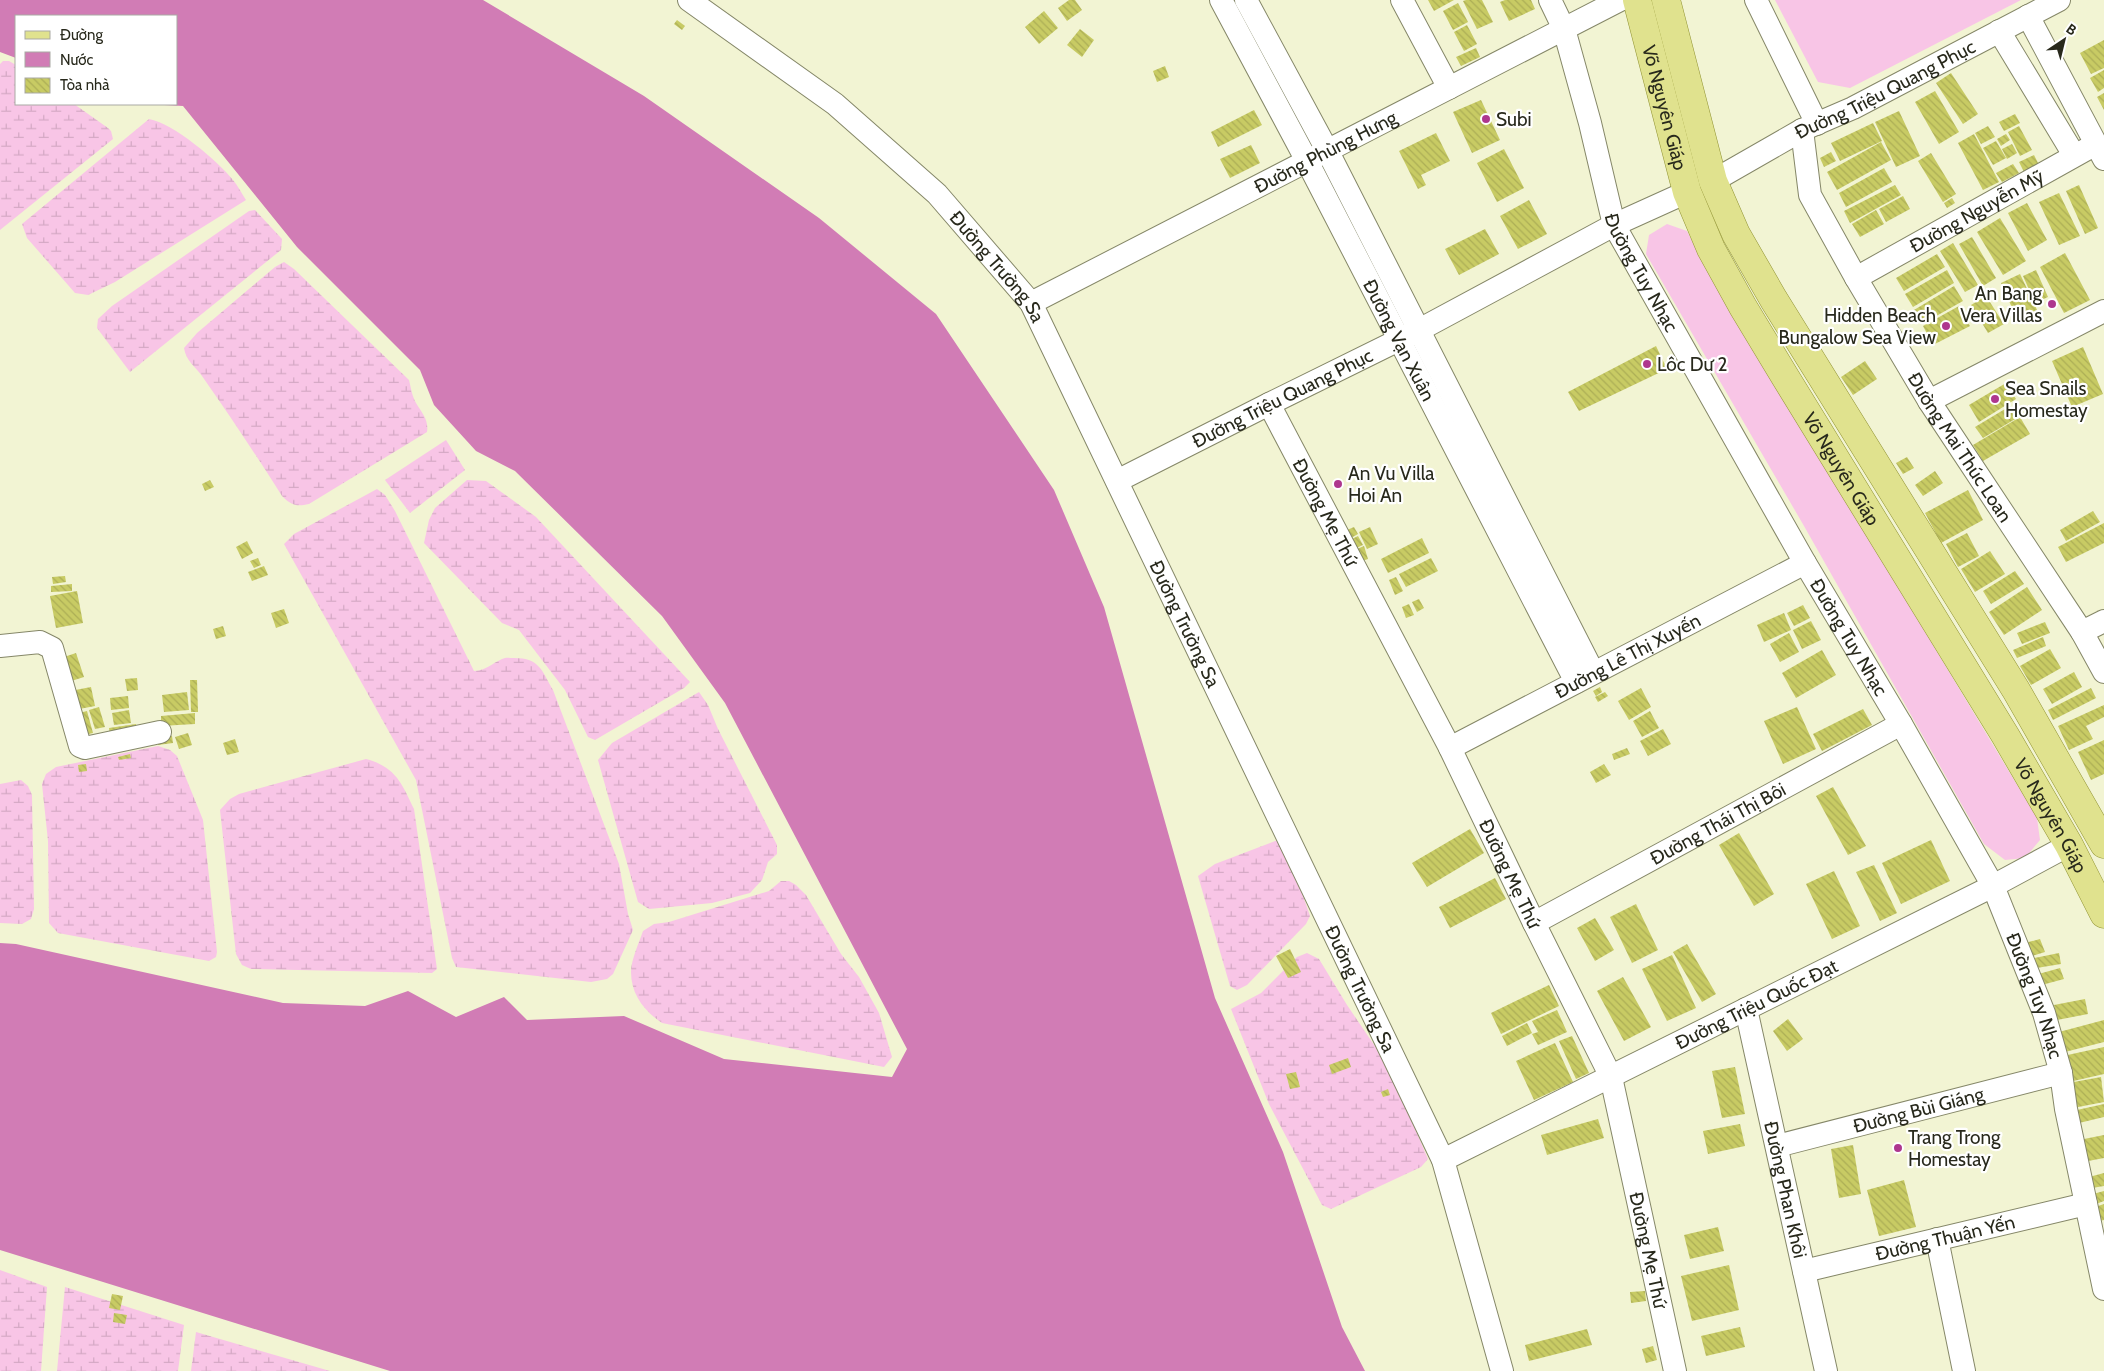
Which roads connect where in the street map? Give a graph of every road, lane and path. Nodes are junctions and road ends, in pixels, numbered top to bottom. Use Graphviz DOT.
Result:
graph roads {
  1 [pos="689,0"];
  2 [pos="1221,0"];
  3 [pos="1246,0"];
  4 [pos="1402,0"];
  5 [pos="1550,0"];
  6 [pos="1620,0"];
  7 [pos="1637,0"];
  8 [pos="1666,0"];
  9 [pos="1756,0"];
  10 [pos="2059,0"];
  11 [pos="2028,16"];
  12 [pos="1564,29"];
  13 [pos="1999,31"];
  14 [pos="1449,88"];
  15 [pos="1810,127"];
  16 [pos="1327,150"];
  17 [pos="2100,151"];
  18 [pos="2074,154"];
  19 [pos="1307,161"];
  20 [pos="1713,181"];
  21 [pos="1687,192"];
  22 [pos="1614,225"];
  23 [pos="1856,278"];
  24 [pos="1031,302"];
  25 [pos="2104,312"];
  26 [pos="1419,330"];
  27 [pos="1399,340"];
  28 [pos="1929,401"];
  29 [pos="1269,404"];
  30 [pos="1117,481"];
  31 [pos="1805,563"];
  32 [pos="2104,621"];
  33 [pos="2082,632"];
  34 [pos="0,646"];
  35 [pos="2104,672"];
  36 [pos="1584,677"];
  37 [pos="1901,724"];
  38 [pos="160,732"];
  39 [pos="1450,748"];
  40 [pos="2102,835"];
  41 [pos="2069,845"];
  42 [pos="1993,886"];
  43 [pos="2104,914"];
  44 [pos="1534,923"];
  45 [pos="1746,1009"];
  46 [pos="2061,1073"];
  47 [pos="1611,1077"];
  48 [pos="1777,1146"];
  49 [pos="1443,1160"];
  50 [pos="2086,1204"];
  51 [pos="1937,1239"];
  52 [pos="1804,1271"];
  53 [pos="2104,1289"];
  54 [pos="1502,1371"];
  55 [pos="1675,1371"];
  56 [pos="1826,1371"];
  57 [pos="1964,1371"];
  1 -- 24 [label="street, Đường Trường Sa"];
  2 -- 19 [label="street, Đường Vạn Xuân"];
  3 -- 16 [label="street, Đường Vạn Xuân"];
  4 -- 14 [label="street"];
  5 -- 12 [label="street, Đường Tuy Nhạc"];
  6 -- 12 [label="street, Đường Phùng Hưng"];
  7 -- 21 [label="main road, Võ Nguyên Giáp"];
  8 -- 20 [label="main road, Võ Nguyên Giáp"];
  9 -- 15 [label="street, Đường Mai Thúc Loan"];
  10 -- 11 [label="street, Đường Triệu Quang Phục"];
  11 -- 13 [label="street, Đường Triệu Quang Phục"];
  11 -- 17 [label="street"];
  12 -- 14 [label="street, Đường Phùng Hưng"];
  12 -- 22 [label="street, Đường Tuy Nhạc"];
  13 -- 15 [label="street, Đường Triệu Quang Phục"];
  13 -- 18 [label="street"];
  14 -- 16 [label="street, Đường Phùng Hưng"];
  15 -- 20 [label="street, Đường Triệu Quang Phục"];
  15 -- 23 [label="street, Đường Mai Thúc Loan"];
  16 -- 19 [label="street, Đường Phùng Hưng"];
  16 -- 26 [label="street, Đường Vạn Xuân"];
  17 -- 18 [label="street, Đường Nguyễn Mỹ"];
  18 -- 23 [label="street, Đường Nguyễn Mỹ"];
  19 -- 24 [label="street, Đường Phùng Hưng"];
  19 -- 27 [label="street, Đường Vạn Xuân"];
  20 -- 21 [label="main road"];
  20 -- 40 [label="main road, Võ Nguyên Giáp"];
  21 -- 22 [label="street, Đường Triệu Quang Phục"];
  21 -- 41 [label="main road, Võ Nguyên Giáp"];
  22 -- 26 [label="street, Đường Triệu Quang Phục"];
  22 -- 31 [label="street, Đường Tuy Nhạc"];
  23 -- 28 [label="street, Đường Mai Thúc Loan"];
  24 -- 30 [label="street, Đường Trường Sa"];
  25 -- 28 [label="street"];
  26 -- 27 [label="street, Đường Triệu Quang Phục"];
  26 -- 36 [label="street, Đường Vạn Xuân"];
  27 -- 29 [label="street, Đường Triệu Quang Phục"];
  27 -- 36 [label="street, Đường Vạn Xuân"];
  28 -- 33 [label="street, Đường Mai Thúc Loan"];
  29 -- 30 [label="street, Đường Triệu Quang Phục"];
  29 -- 39 [label="street, Đường Mẹ Thứ"];
  30 -- 49 [label="street, Đường Trường Sa"];
  31 -- 36 [label="street, Đường Lê Thị Xuyến"];
  31 -- 37 [label="street, Đường Tuy Nhạc"];
  32 -- 33 [label="street"];
  33 -- 35 [label="street, Đường Mai Thúc Loan"];
  34 -- 38 [label="street"];
  36 -- 39 [label="street, Đường Lê Thị Xuyến"];
  37 -- 42 [label="street, Đường Tuy Nhạc"];
  37 -- 44 [label="street, Đường Thái Thị Bôi"];
  39 -- 44 [label="street, Đường Mẹ Thứ"];
  40 -- 41 [label="main road"];
  41 -- 42 [label="street, Đường Triệu Quốc Đạt"];
  41 -- 43 [label="main road, Võ Nguyên Giáp"];
  42 -- 45 [label="street, Đường Triệu Quốc Đạt"];
  42 -- 46 [label="street, Đường Tuy Nhạc"];
  44 -- 47 [label="street, Đường Mẹ Thứ"];
  45 -- 47 [label="street, Đường Triệu Quốc Đạt"];
  45 -- 48 [label="street, Đường Phan Khôi"];
  46 -- 48 [label="street, Đường Bùi Giáng"];
  46 -- 50 [label="street, Đường Tuy Nhạc"];
  47 -- 49 [label="street, Đường Triệu Quốc Đạt"];
  47 -- 55 [label="street, Đường Mẹ Thứ"];
  48 -- 52 [label="street, Đường Phan Khôi"];
  49 -- 54 [label="street, Đường Trường Sa"];
  50 -- 51 [label="street, Đường Thuận Yến"];
  50 -- 53 [label="street, Đường Tuy Nhạc"];
  51 -- 52 [label="street, Đường Thuận Yến"];
  51 -- 57 [label="street"];
  52 -- 56 [label="street, Đường Phan Khôi"];
}
